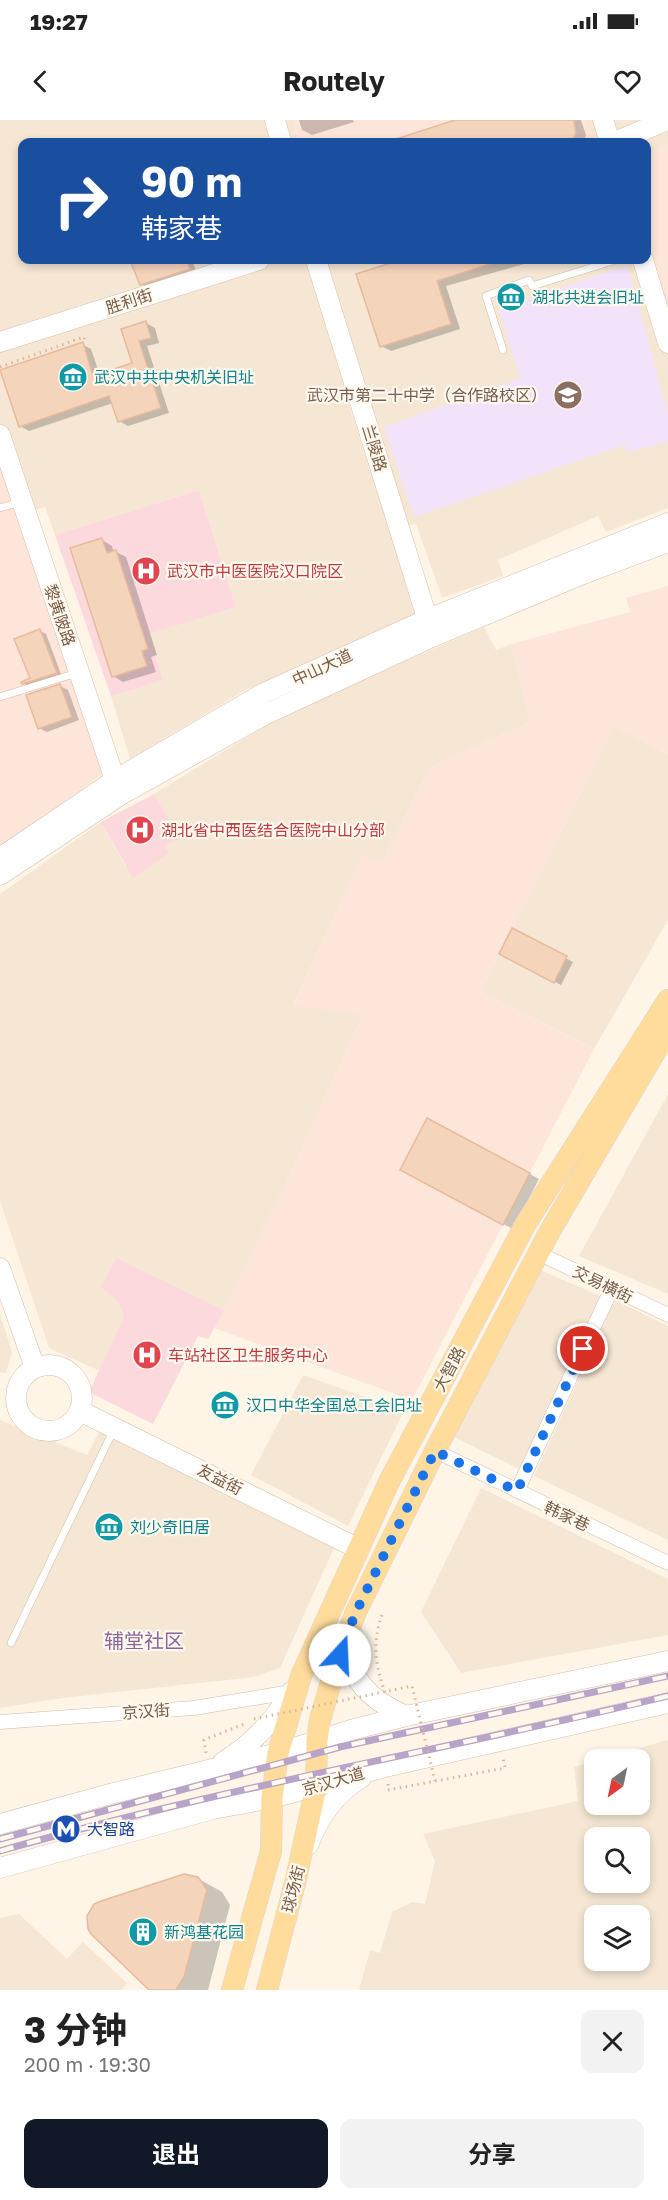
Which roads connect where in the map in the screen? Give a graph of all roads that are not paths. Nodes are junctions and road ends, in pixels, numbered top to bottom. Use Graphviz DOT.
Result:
graph roads {
  1 [pos="275,120"];
  2 [pos="603,120"];
  3 [pos="667,120"];
  4 [pos="280,138"];
  5 [pos="609,138"];
  6 [pos="624,138"];
  7 [pos="246,264"];
  8 [pos="317,264"];
  9 [pos="603,264"];
  10 [pos="644,264"];
  11 [pos="0,342"];
  12 [pos="668,343"];
  13 [pos="503,350"];
  14 [pos="0,435"];
  15 [pos="21,502"];
  16 [pos="0,508"];
  17 [pos="668,524"];
  18 [pos="668,542"];
  19 [pos="430,628"];
  20 [pos="79,673"];
  21 [pos="0,697"];
  22 [pos="119,787"];
  23 [pos="0,858"];
  24 [pos="0,875"];
  25 [pos="668,1000"];
  26 [pos="668,1030"];
  27 [pos="538,1253"];
  28 [pos="0,1268"];
  29 [pos="612,1288"];
  30 [pos="668,1315"];
  31 [pos="36,1368"];
  32 [pos="8,1394"];
  33 [pos="80,1410"];
  34 [pos="115,1427"];
  35 [pos="435,1451"];
  36 [pos="517,1491"];
  37 [pos="359,1549"];
  38 [pos="668,1563"];
  39 [pos="355,1614"];
  40 [pos="11,1643"];
  41 [pos="668,1661"];
  42 [pos="291,1692"];
  43 [pos="668,1702"];
  44 [pos="406,1716"];
  45 [pos="0,1722"];
  46 [pos="317,1740"];
  47 [pos="278,1753"];
  48 [pos="380,1768"];
  49 [pos="210,1770"];
  50 [pos="316,1787"];
  51 [pos="272,1798"];
  52 [pos="0,1824"];
  53 [pos="0,1869"];
  54 [pos="296,1879"];
  55 [pos="232,1990"];
  56 [pos="267,1990"];
  1 -- 4 [label="main road"];
  2 -- 5 [label="main road"];
  3 -- 6 [label="main road"];
  7 -- 11 [label="main road, 胜利街"];
  8 -- 19 [label="main road, 兰陵路"];
  9 -- 13 [label="lane"];
  10 -- 12 [label="main road"];
  14 -- 15 [label="main road, 黎黄陂路"];
  15 -- 16 [label="lane"];
  15 -- 20 [label="main road, 黎黄陂路"];
  17 -- 19 [label="main road, 中山大道"];
  18 -- 19 [label="main road, 中山大道"];
  19 -- 22 [label="main road, 中山大道"];
  20 -- 21 [label="lane"];
  20 -- 22 [label="main road, 黎黄陂路"];
  22 -- 23 [label="main road, 中山大道"];
  22 -- 24 [label="main road, 中山大道"];
  25 -- 37 [label="main road, 大智路"];
  26 -- 27 [label="main road, 大智路"];
  27 -- 29 [label="street, 交易横街"];
  27 -- 35 [label="main road, 大智路"];
  28 -- 31 [label="main road"];
  29 -- 30 [label="street, 交易横街"];
  29 -- 36 [label="street"];
  31 -- 32 [label="main road"];
  31 -- 33 [label="main road"];
  32 -- 33 [label="main road"];
  33 -- 34 [label="main road, 友益街"];
  34 -- 37 [label="main road, 友益街"];
  34 -- 40 [label="lane"];
  35 -- 36 [label="street, 韩家巷"];
  35 -- 39 [label="main road, 大智路"];
  36 -- 38 [label="street, 韩家巷"];
  37 -- 47 [label="main road, 大智路"];
  39 -- 44 [label="main road"];
  39 -- 46 [label="main road, 大智路"];
  41 -- 44 [label="main road"];
  42 -- 45 [label="street, 京汉街"];
  42 -- 49 [label="main road"];
  43 -- 48 [label="main road, 京汉大道"];
  44 -- 46 [label="main road"];
  46 -- 47 [label="main road"];
  46 -- 50 [label="main road, 大智路"];
  47 -- 49 [label="main road"];
  47 -- 51 [label="main road, 大智路"];
  48 -- 50 [label="main road, 京汉大道"];
  48 -- 54 [label="main road"];
  49 -- 52 [label="main road"];
  50 -- 51 [label="main road, 京汉大道"];
  50 -- 54 [label="main road, 球场街"];
  51 -- 53 [label="main road, 京汉大道"];
  51 -- 55 [label="main road, 球场街"];
  54 -- 56 [label="main road, 球场街"];
}
